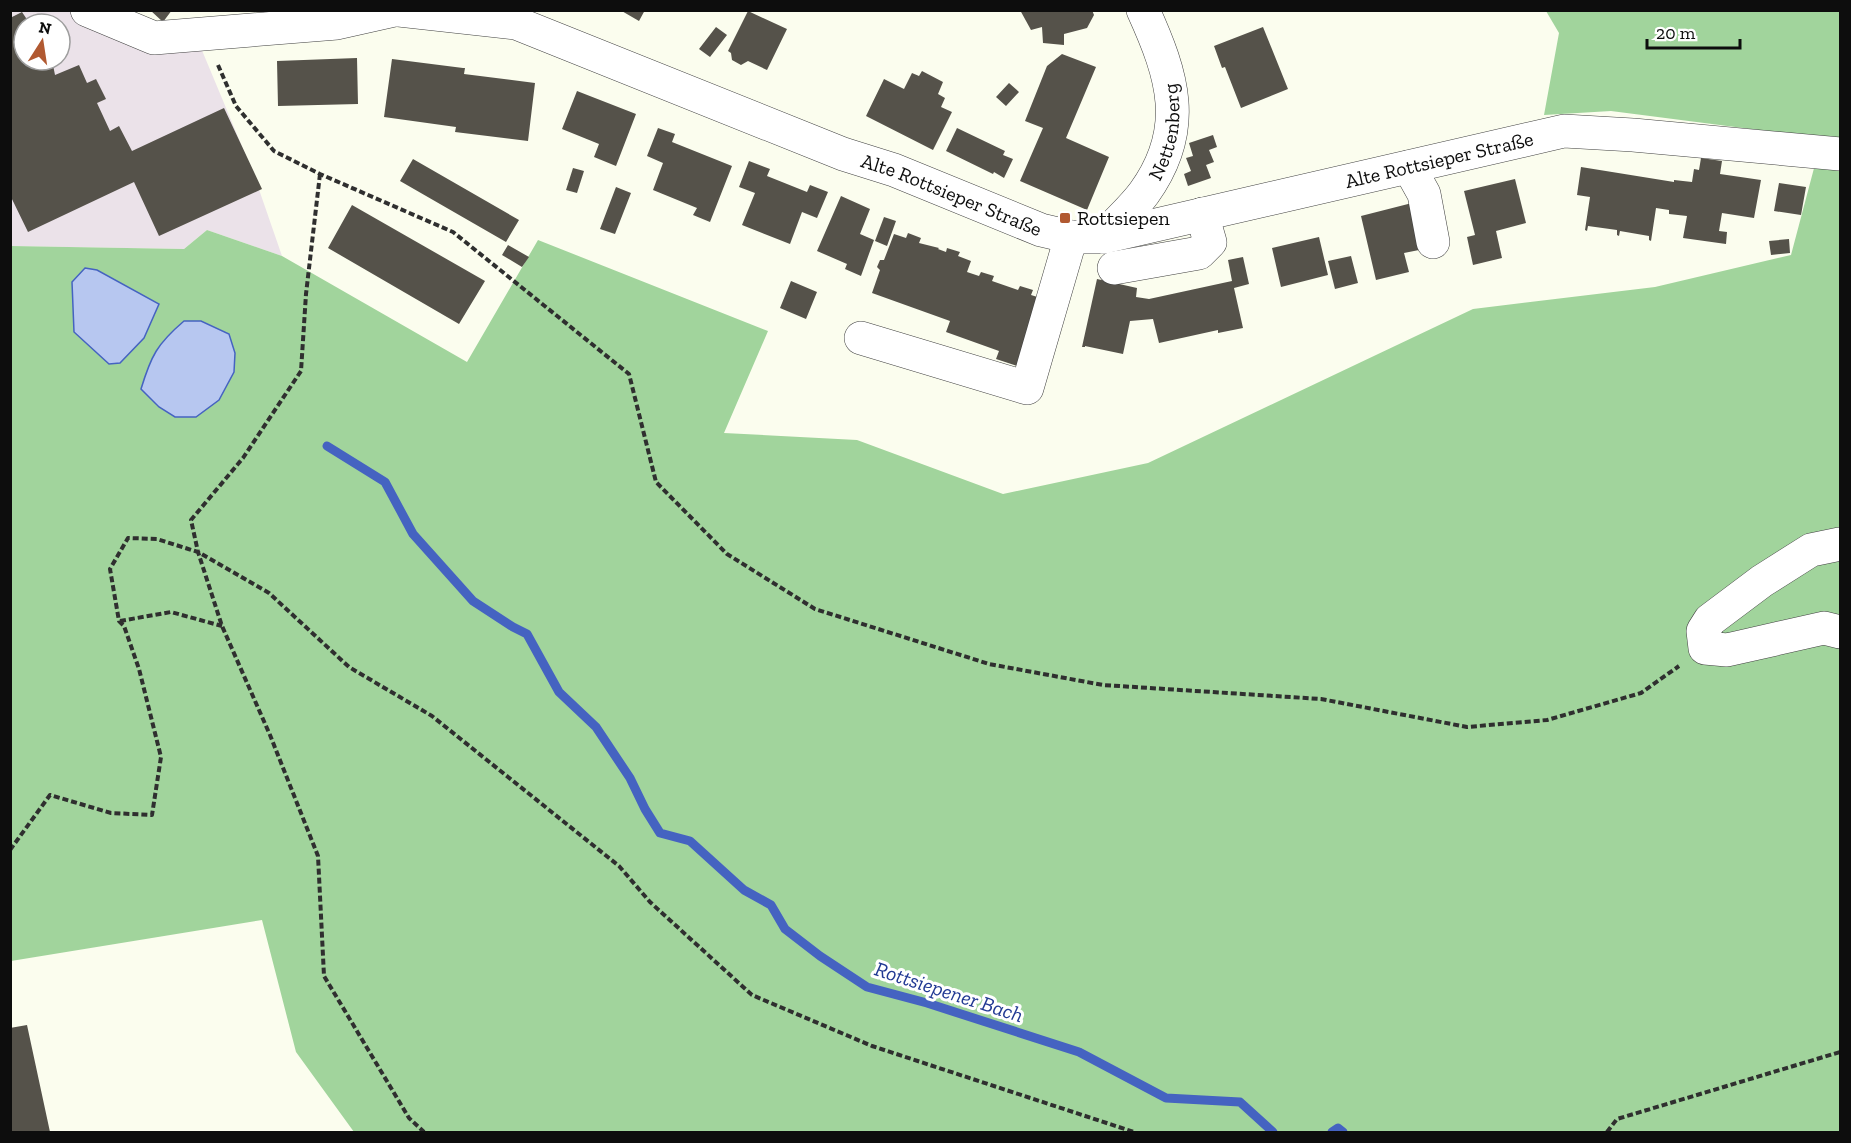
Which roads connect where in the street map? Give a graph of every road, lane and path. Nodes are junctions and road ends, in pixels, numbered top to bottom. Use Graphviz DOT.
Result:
graph roads {
  1 [pos="87,10"];
  2 [pos="394,10"];
  3 [pos="399,10"];
  4 [pos="1143,10"];
  5 [pos="204,35"];
  6 [pos="1840,154"];
  7 [pos="1409,167"];
  8 [pos="320,174"];
  9 [pos="1202,214"];
  10 [pos="1071,237"];
  11 [pos="1104,237"];
  12 [pos="1433,242"];
  13 [pos="1114,268"];
  14 [pos="861,338"];
  15 [pos="1840,544"];
  16 [pos="198,552"];
  17 [pos="119,621"];
  18 [pos="222,626"];
  19 [pos="1840,632"];
  20 [pos="1705,648"];
  21 [pos="10,850"];
  22 [pos="1840,1052"];
  23 [pos="424,1132"];
  24 [pos="1134,1132"];
  25 [pos="1607,1132"];
  1 -- 5 [label="street"];
  2 -- 5 [label="street"];
  3 -- 10 [label="street, Alte Rottsieper Straße"];
  4 -- 11 [label="street, Nettenberg"];
  5 -- 8 [label="path"];
  6 -- 7 [label="street, Alte Rottsieper Straße"];
  7 -- 9 [label="street, Alte Rottsieper Straße"];
  7 -- 12 [label="street"];
  8 -- 16 [label="path"];
  8 -- 20 [label="path"];
  9 -- 11 [label="street, Alte Rottsieper Straße"];
  9 -- 13 [label="street"];
  10 -- 11 [label="street, Alte Rottsieper Straße"];
  10 -- 14 [label="street"];
  15 -- 20 [label="street"];
  16 -- 17 [label="path"];
  16 -- 18 [label="path"];
  16 -- 24 [label="path"];
  17 -- 18 [label="path"];
  17 -- 21 [label="path"];
  18 -- 23 [label="path"];
  19 -- 20 [label="street"];
  22 -- 25 [label="path"];
}
